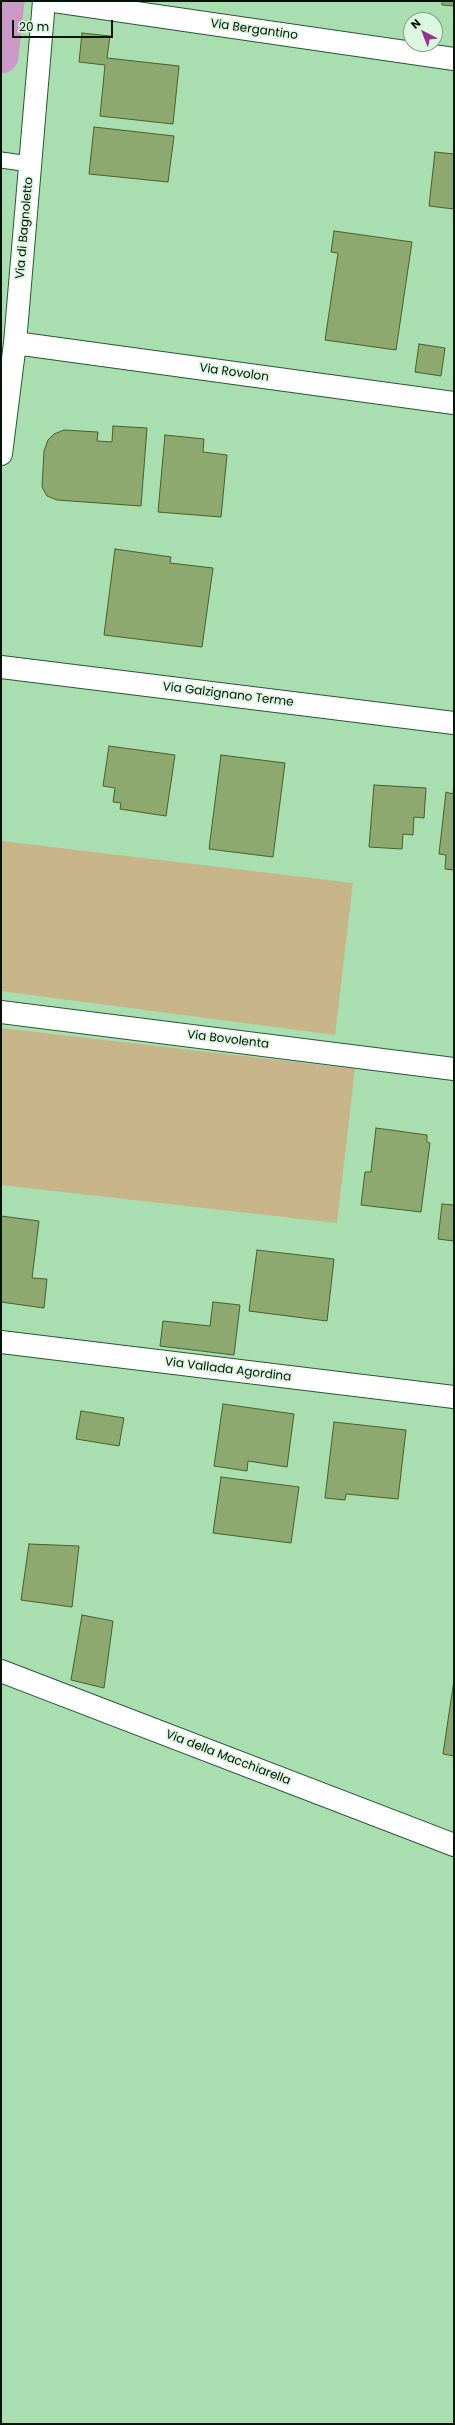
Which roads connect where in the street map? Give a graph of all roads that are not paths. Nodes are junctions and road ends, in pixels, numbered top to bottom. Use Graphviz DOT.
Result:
graph roads {
  1 [pos="44,1"];
  2 [pos="54,1"];
  3 [pos="454,59"];
  4 [pos="3,160"];
  5 [pos="30,164"];
  6 [pos="15,343"];
  7 [pos="454,403"];
  8 [pos="1,454"];
  9 [pos="1,667"];
  10 [pos="454,723"];
  11 [pos="1,1012"];
  12 [pos="454,1069"];
  13 [pos="1,1342"];
  14 [pos="454,1397"];
  15 [pos="1,1671"];
  16 [pos="454,1845"];
  1 -- 5 [label="street, Via di Bagnoletto"];
  2 -- 3 [label="street, Via Bergantino"];
  4 -- 5 [label="lane"];
  5 -- 6 [label="street, Via di Bagnoletto"];
  6 -- 7 [label="street, Via Rovolon"];
  6 -- 8 [label="street, Via di Bagnoletto"];
  9 -- 10 [label="street, Via Galzignano Terme"];
  11 -- 12 [label="street, Via Bovolenta"];
  13 -- 14 [label="street, Via Vallada Agordina"];
  15 -- 16 [label="street, Via della Macchiarella"];
}
